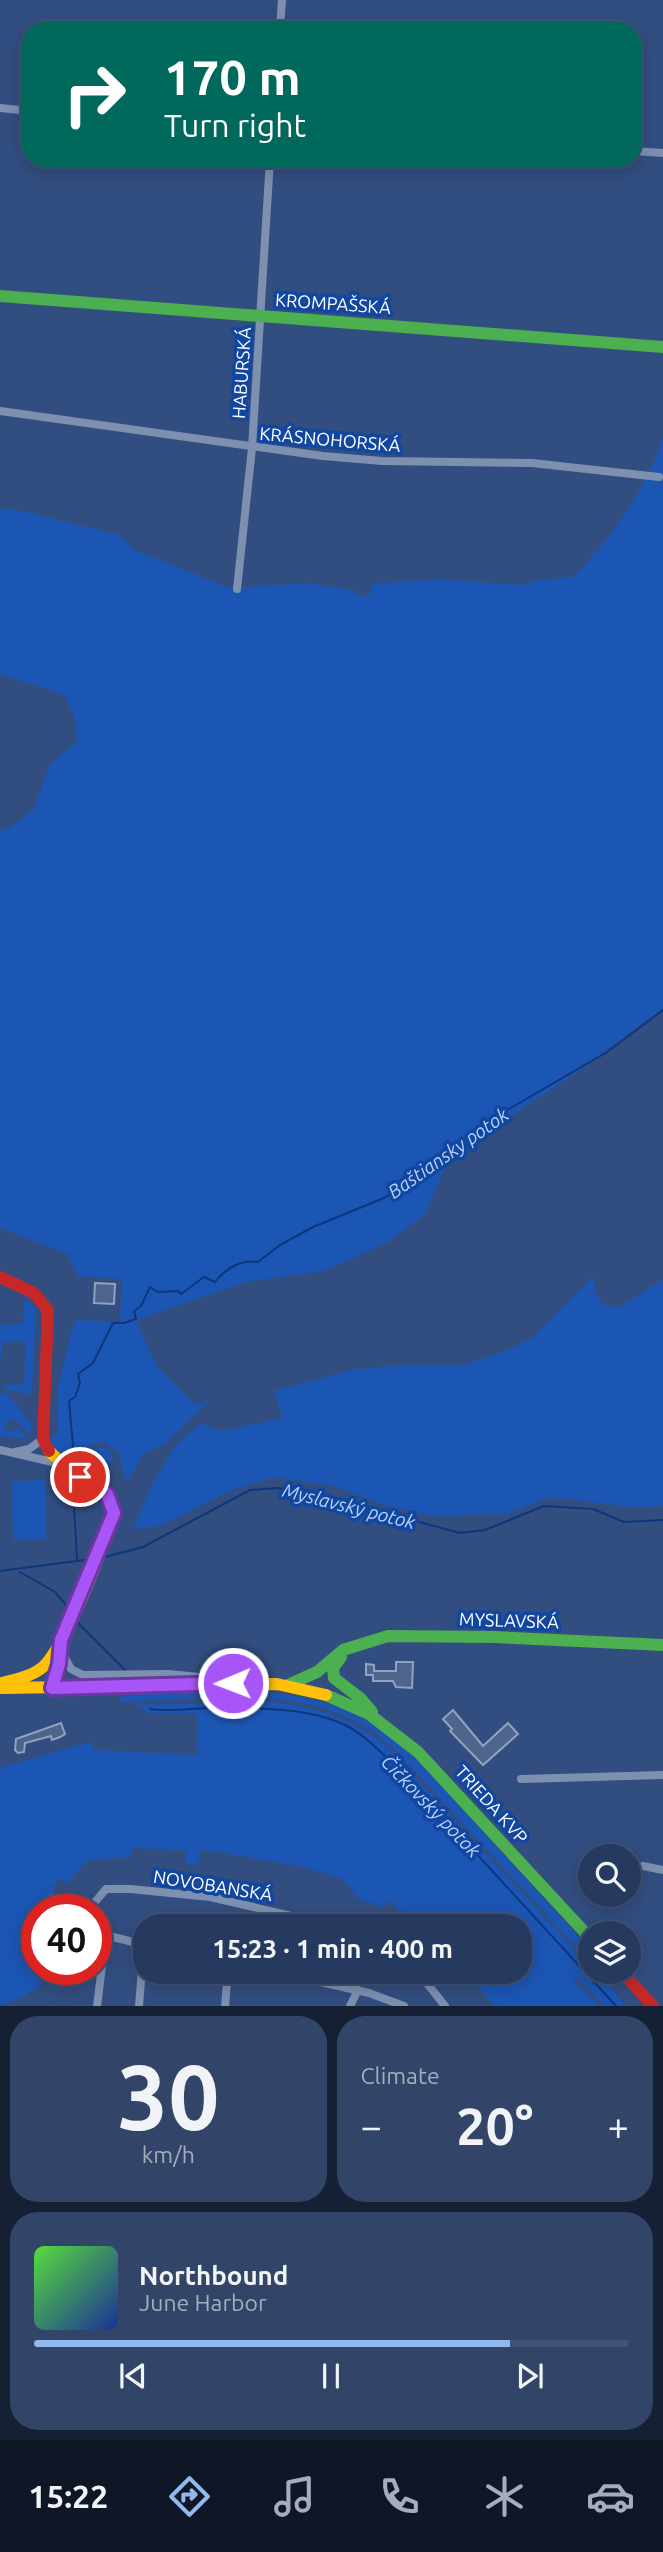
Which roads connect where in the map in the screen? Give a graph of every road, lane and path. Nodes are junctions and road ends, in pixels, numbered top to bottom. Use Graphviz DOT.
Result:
graph roads {
  1 [pos="282,0"];
  2 [pos="281,21"];
  3 [pos="0,108"];
  4 [pos="21,110"];
  5 [pos="642,152"];
  6 [pos="663,153"];
  7 [pos="269,168"];
  8 [pos="0,296"];
  9 [pos="261,315"];
  10 [pos="663,346"];
  11 [pos="0,411"];
  12 [pos="252,448"];
  13 [pos="659,477"];
  14 [pos="237,589"];
  15 [pos="0,1277"];
  16 [pos="43,1439"];
  17 [pos="0,1450"];
  18 [pos="12,1453"];
  19 [pos="61,1464"];
  20 [pos="663,1645"];
  21 [pos="355,1646"];
  22 [pos="58,1648"];
  23 [pos="333,1668"];
  24 [pos="268,1684"];
  25 [pos="288,1685"];
  26 [pos="0,1686"];
  27 [pos="52,1688"];
  28 [pos="319,1692"];
  29 [pos="380,1720"];
  30 [pos="663,1774"];
  31 [pos="521,1780"];
  32 [pos="643,1866"];
  33 [pos="663,1870"];
  34 [pos="102,1894"];
  35 [pos="283,1914"];
  36 [pos="578,1925"];
  37 [pos="112,1936"];
  38 [pos="133,1941"];
  39 [pos="141,1984"];
  40 [pos="227,1984"];
  41 [pos="331,1984"];
  42 [pos="428,1984"];
  43 [pos="633,1984"];
  44 [pos="100,1985"];
  45 [pos="358,1990"];
  46 [pos="97,2006"];
  47 [pos="139,2006"];
  48 [pos="225,2006"];
  49 [pos="350,2006"];
  50 [pos="404,2006"];
  51 [pos="445,2006"];
  52 [pos="653,2006"];
  1 -- 2 [label="street"];
  3 -- 4 [label="street"];
  5 -- 6 [label="street"];
  7 -- 9 [label="street, HABURSKÁ"];
  8 -- 9 [label="street, KROMPAŠSKÁ"];
  9 -- 10 [label="street, KROMPAŠSKÁ"];
  9 -- 12 [label="street, HABURSKÁ"];
  11 -- 12 [label="street, KRÁSNOHORSKÁ"];
  12 -- 13 [label="street, KRÁSNOHORSKÁ"];
  12 -- 14 [label="street, HABURSKÁ"];
  15 -- 16 [label="street"];
  16 -- 18 [label="street"];
  16 -- 19 [label="street"];
  17 -- 18 [label="street"];
  18 -- 19 [label="street"];
  19 -- 22 [label="street"];
  20 -- 21 [label="street, MYSLAVSKÁ"];
  21 -- 23 [label="street, MYSLAVSKÁ"];
  21 -- 25 [label="street, MYSLAVSKÁ"];
  22 -- 24 [label="street"];
  22 -- 26 [label="street"];
  22 -- 27 [label="street"];
  23 -- 28 [label="street, MYSLAVSKÁ"];
  23 -- 29 [label="street"];
  24 -- 25 [label="street, MYSLAVSKÁ"];
  24 -- 27 [label="street, MYSLAVSKÁ"];
  25 -- 28 [label="street, TRIEDA KVP"];
  26 -- 27 [label="street, MYSLAVSKÁ"];
  28 -- 29 [label="street, TRIEDA KVP"];
  29 -- 36 [label="street, TRIEDA KVP"];
  30 -- 31 [label="street"];
  32 -- 33 [label="street"];
  34 -- 35 [label="street, NOVOBANSKÁ"];
  37 -- 38 [label="street"];
  39 -- 47 [label="street"];
  40 -- 48 [label="street"];
  41 -- 45 [label="street"];
  42 -- 51 [label="street"];
  43 -- 52 [label="street"];
  44 -- 46 [label="street"];
  45 -- 49 [label="street"];
  45 -- 50 [label="street"];
}
